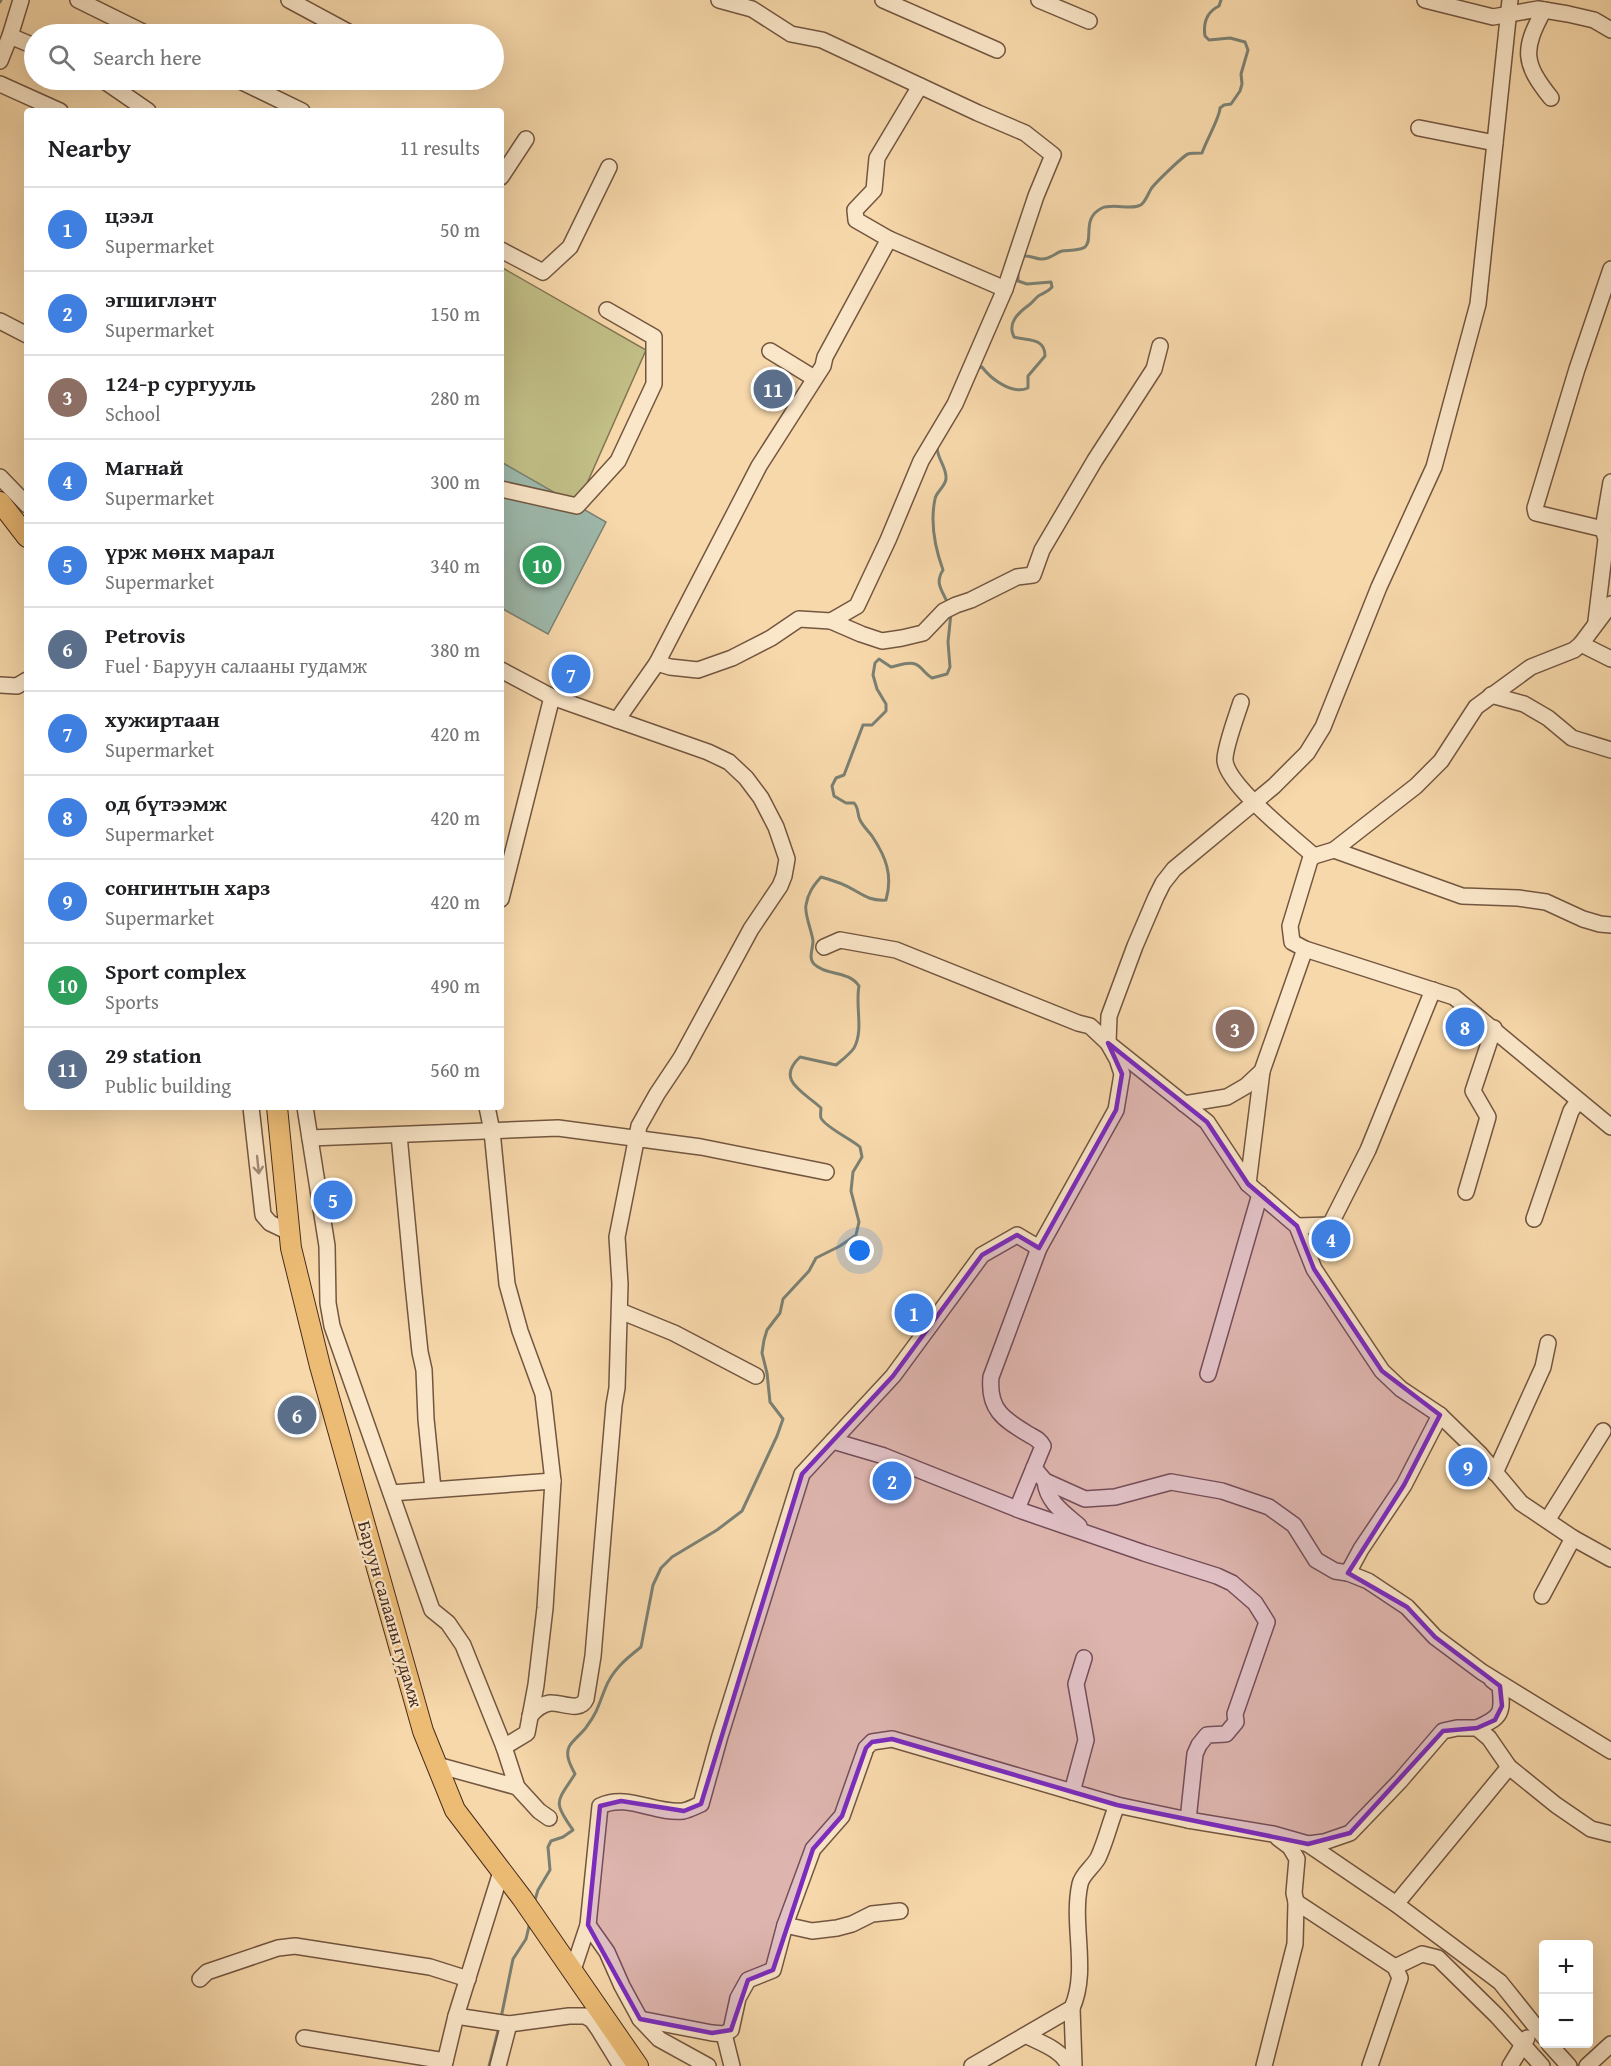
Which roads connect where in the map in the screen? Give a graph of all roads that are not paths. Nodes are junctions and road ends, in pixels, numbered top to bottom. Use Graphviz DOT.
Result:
graph roads {
  1 [pos="21,0"];
  2 [pos="78,0"];
  3 [pos="289,0"];
  4 [pos="719,0"];
  5 [pos="883,0"];
  6 [pos="1039,0"];
  7 [pos="1425,0"];
  8 [pos="1510,0"];
  9 [pos="1544,10"];
  10 [pos="1509,16"];
  11 [pos="1089,21"];
  12 [pos="127,24"];
  13 [pos="333,24"];
  14 [pos="1611,30"];
  15 [pos="10,36"];
  16 [pos="24,42"];
  17 [pos="997,50"];
  18 [pos="0,61"];
  19 [pos="0,84"];
  20 [pos="920,86"];
  21 [pos="118,90"];
  22 [pos="259,90"];
  23 [pos="1551,98"];
  24 [pos="53,108"];
  25 [pos="144,108"];
  26 [pos="296,108"];
  27 [pos="1419,128"];
  28 [pos="526,139"];
  29 [pos="1495,143"];
  30 [pos="609,167"];
  31 [pos="504,172"];
  32 [pos="890,239"];
  33 [pos="504,252"];
  34 [pos="1611,269"];
  35 [pos="1005,289"];
  36 [pos="607,310"];
  37 [pos="0,321"];
  38 [pos="24,333"];
  39 [pos="1160,345"];
  40 [pos="770,351"];
  41 [pos="814,378"];
  42 [pos="0,477"];
  43 [pos="1611,482"];
  44 [pos="504,490"];
  45 [pos="0,502"];
  46 [pos="24,502"];
  47 [pos="1603,529"];
  48 [pos="24,533"];
  49 [pos="1611,604"];
  50 [pos="831,621"];
  51 [pos="1596,624"];
  52 [pos="1581,644"];
  53 [pos="1611,659"];
  54 [pos="657,663"];
  55 [pos="504,672"];
  56 [pos="24,682"];
  57 [pos="0,685"];
  58 [pos="1491,695"];
  59 [pos="552,697"];
  60 [pos="1241,702"];
  61 [pos="617,720"];
  62 [pos="1611,750"];
  63 [pos="1254,803"];
  64 [pos="1334,850"];
  65 [pos="1314,855"];
  66 [pos="504,887"];
  67 [pos="1611,925"];
  68 [pos="824,947"];
  69 [pos="1305,949"];
  70 [pos="1433,990"];
  71 [pos="1494,1029"];
  72 [pos="1108,1042"];
  73 [pos="1262,1071"];
  74 [pos="1578,1101"];
  75 [pos="1184,1104"];
  76 [pos="252,1110"];
  77 [pos="305,1110"];
  78 [pos="488,1110"];
  79 [pos="278,1116"];
  80 [pos="254,1126"];
  81 [pos="1611,1127"];
  82 [pos="492,1131"];
  83 [pos="399,1135"];
  84 [pos="638,1137"];
  85 [pos="310,1138"];
  86 [pos="826,1172"];
  87 [pos="1254,1189"];
  88 [pos="1466,1192"];
  89 [pos="1534,1219"];
  90 [pos="1297,1226"];
  91 [pos="289,1232"];
  92 [pos="1040,1248"];
  93 [pos="620,1311"];
  94 [pos="1548,1343"];
  95 [pos="1208,1374"];
  96 [pos="756,1376"];
  97 [pos="1440,1416"];
  98 [pos="1603,1431"];
  99 [pos="832,1441"];
  100 [pos="1034,1468"];
  101 [pos="1495,1473"];
  102 [pos="553,1481"];
  103 [pos="1045,1482"];
  104 [pos="433,1489"];
  105 [pos="391,1493"];
  106 [pos="1017,1509"];
  107 [pos="1548,1519"];
  108 [pos="1086,1532"];
  109 [pos="1573,1538"];
  110 [pos="1611,1559"];
  111 [pos="1348,1573"];
  112 [pos="1542,1596"];
  113 [pos="1084,1658"];
  114 [pos="1482,1672"];
  115 [pos="530,1716"];
  116 [pos="1477,1728"];
  117 [pos="504,1747"];
  118 [pos="1611,1751"];
  119 [pos="436,1765"];
  120 [pos="1509,1767"];
  121 [pos="517,1787"];
  122 [pos="1072,1792"];
  123 [pos="1117,1805"];
  124 [pos="549,1818"];
  125 [pos="1188,1820"];
  126 [pos="1274,1834"];
  127 [pos="1611,1834"];
  128 [pos="1308,1844"];
  129 [pos="501,1872"];
  130 [pos="1296,1902"];
  131 [pos="1396,1904"];
  132 [pos="900,1911"];
  133 [pos="588,1925"];
  134 [pos="785,1926"];
  135 [pos="1395,1967"];
  136 [pos="573,1970"];
  137 [pos="200,1979"];
  138 [pos="468,1979"];
  139 [pos="1072,2008"];
  140 [pos="456,2016"];
  141 [pos="640,2019"];
  142 [pos="509,2024"];
  143 [pos="1532,2025"];
  144 [pos="1539,2032"];
  145 [pos="724,2034"];
  146 [pos="1027,2036"];
  147 [pos="304,2038"];
  148 [pos="1611,2044"];
  149 [pos="1524,2045"];
  150 [pos="1553,2048"];
  151 [pos="440,2063"];
  152 [pos="498,2066"];
  153 [pos="621,2066"];
  154 [pos="638,2066"];
  155 [pos="708,2066"];
  156 [pos="732,2066"];
  157 [pos="972,2066"];
  158 [pos="1069,2066"];
  159 [pos="1074,2066"];
  160 [pos="1264,2066"];
  161 [pos="1371,2066"];
  162 [pos="1510,2066"];
  163 [pos="1542,2066"];
  164 [pos="1569,2066"];
  165 [pos="1587,2066"];
  1 -- 15 [label="street"];
  2 -- 12 [label="street"];
  3 -- 13 [label="street"];
  4 -- 20 [label="street"];
  5 -- 17 [label="street"];
  6 -- 11 [label="street"];
  7 -- 10 [label="street"];
  8 -- 10 [label="street"];
  9 -- 10 [label="street"];
  9 -- 14 [label="street"];
  9 -- 23 [label="street"];
  10 -- 29 [label="street"];
  15 -- 16 [label="street"];
  15 -- 18 [label="street"];
  19 -- 24 [label="street"];
  20 -- 32 [label="street"];
  20 -- 35 [label="street"];
  21 -- 25 [label="street"];
  22 -- 26 [label="street"];
  27 -- 29 [label="street"];
  28 -- 31 [label="street"];
  29 -- 63 [label="street"];
  30 -- 33 [label="street"];
  32 -- 35 [label="street"];
  32 -- 41 [label="street"];
  34 -- 47 [label="street"];
  35 -- 50 [label="street"];
  36 -- 44 [label="street"];
  37 -- 38 [label="street"];
  39 -- 50 [label="street"];
  40 -- 41 [label="street"];
  41 -- 54 [label="street"];
  42 -- 46 [label="street"];
  43 -- 47 [label="street"];
  45 -- 48 [label="main road"];
  47 -- 51 [label="street"];
  49 -- 51 [label="street"];
  50 -- 54 [label="street"];
  51 -- 52 [label="street"];
  52 -- 53 [label="street"];
  52 -- 58 [label="street"];
  54 -- 61 [label="street"];
  55 -- 59 [label="street"];
  56 -- 57 [label="street"];
  58 -- 62 [label="street"];
  58 -- 64 [label="street"];
  59 -- 61 [label="street"];
  59 -- 66 [label="street"];
  60 -- 63 [label="street"];
  61 -- 84 [label="street"];
  63 -- 65 [label="street"];
  63 -- 72 [label="street"];
  64 -- 65 [label="street"];
  64 -- 67 [label="street"];
  65 -- 69 [label="street"];
  68 -- 72 [label="street"];
  69 -- 70 [label="street"];
  69 -- 73 [label="street"];
  70 -- 71 [label="street"];
  70 -- 90 [label="street"];
  71 -- 74 [label="street"];
  71 -- 88 [label="street"];
  72 -- 75 [label="street"];
  72 -- 92 [label="street"];
  73 -- 75 [label="street"];
  73 -- 87 [label="street"];
  74 -- 81 [label="street"];
  74 -- 89 [label="street"];
  75 -- 87 [label="street"];
  76 -- 80 [label="street"];
  77 -- 85 [label="street"];
  78 -- 82 [label="street"];
  79 -- 80 [label="street"];
  79 -- 91 [label="main road, Баруун салааны гудамж"];
  80 -- 91 [label="street, one-way"];
  82 -- 83 [label="street"];
  82 -- 84 [label="street"];
  82 -- 102 [label="street"];
  83 -- 85 [label="street"];
  83 -- 104 [label="street"];
  84 -- 86 [label="street"];
  84 -- 93 [label="street"];
  85 -- 105 [label="street"];
  87 -- 90 [label="street"];
  87 -- 95 [label="street"];
  90 -- 97 [label="street"];
  91 -- 119 [label="main road, Баруун салааны гудамж"];
  92 -- 99 [label="street"];
  92 -- 100 [label="street"];
  93 -- 96 [label="street"];
  93 -- 115 [label="street"];
  94 -- 101 [label="street"];
  97 -- 101 [label="street"];
  97 -- 111 [label="street"];
  98 -- 107 [label="street"];
  99 -- 106 [label="street"];
  99 -- 133 [label="street"];
  100 -- 103 [label="street"];
  100 -- 106 [label="street"];
  101 -- 107 [label="street"];
  102 -- 104 [label="street"];
  102 -- 115 [label="street"];
  103 -- 108 [label="street"];
  103 -- 111 [label="street"];
  104 -- 105 [label="street"];
  105 -- 117 [label="street"];
  106 -- 108 [label="street"];
  107 -- 109 [label="street"];
  108 -- 125 [label="street"];
  109 -- 110 [label="street"];
  109 -- 112 [label="street"];
  111 -- 114 [label="street"];
  113 -- 122 [label="street"];
  114 -- 116 [label="street"];
  114 -- 118 [label="street"];
  115 -- 117 [label="street"];
  116 -- 120 [label="street"];
  116 -- 128 [label="street"];
  117 -- 121 [label="street"];
  119 -- 121 [label="street"];
  119 -- 129 [label="main road, Баруун салааны гудамж"];
  120 -- 127 [label="street"];
  120 -- 131 [label="street"];
  121 -- 124 [label="street"];
  122 -- 123 [label="street"];
  122 -- 134 [label="street"];
  123 -- 125 [label="street"];
  123 -- 139 [label="street"];
  125 -- 126 [label="street"];
  126 -- 128 [label="street"];
  126 -- 130 [label="street"];
  128 -- 131 [label="street"];
  129 -- 136 [label="main road, Баруун салааны гудамж"];
  129 -- 138 [label="street"];
  130 -- 135 [label="street"];
  130 -- 160 [label="street"];
  131 -- 143 [label="street"];
  132 -- 134 [label="street"];
  133 -- 136 [label="street"];
  133 -- 141 [label="street"];
  134 -- 145 [label="street"];
  135 -- 149 [label="street"];
  135 -- 161 [label="street"];
  136 -- 154 [label="main road, Баруун салааны гудамж"];
  137 -- 138 [label="street"];
  138 -- 140 [label="street"];
  139 -- 146 [label="street"];
  139 -- 159 [label="street"];
  140 -- 142 [label="street"];
  140 -- 151 [label="street"];
  141 -- 145 [label="street"];
  141 -- 155 [label="street"];
  142 -- 152 [label="street"];
  142 -- 153 [label="street"];
  143 -- 144 [label="street"];
  143 -- 149 [label="street"];
  145 -- 156 [label="street"];
  146 -- 157 [label="street"];
  146 -- 158 [label="street"];
  147 -- 151 [label="street"];
  148 -- 165 [label="street"];
  149 -- 162 [label="street"];
  149 -- 163 [label="street"];
  150 -- 164 [label="street"];
}
